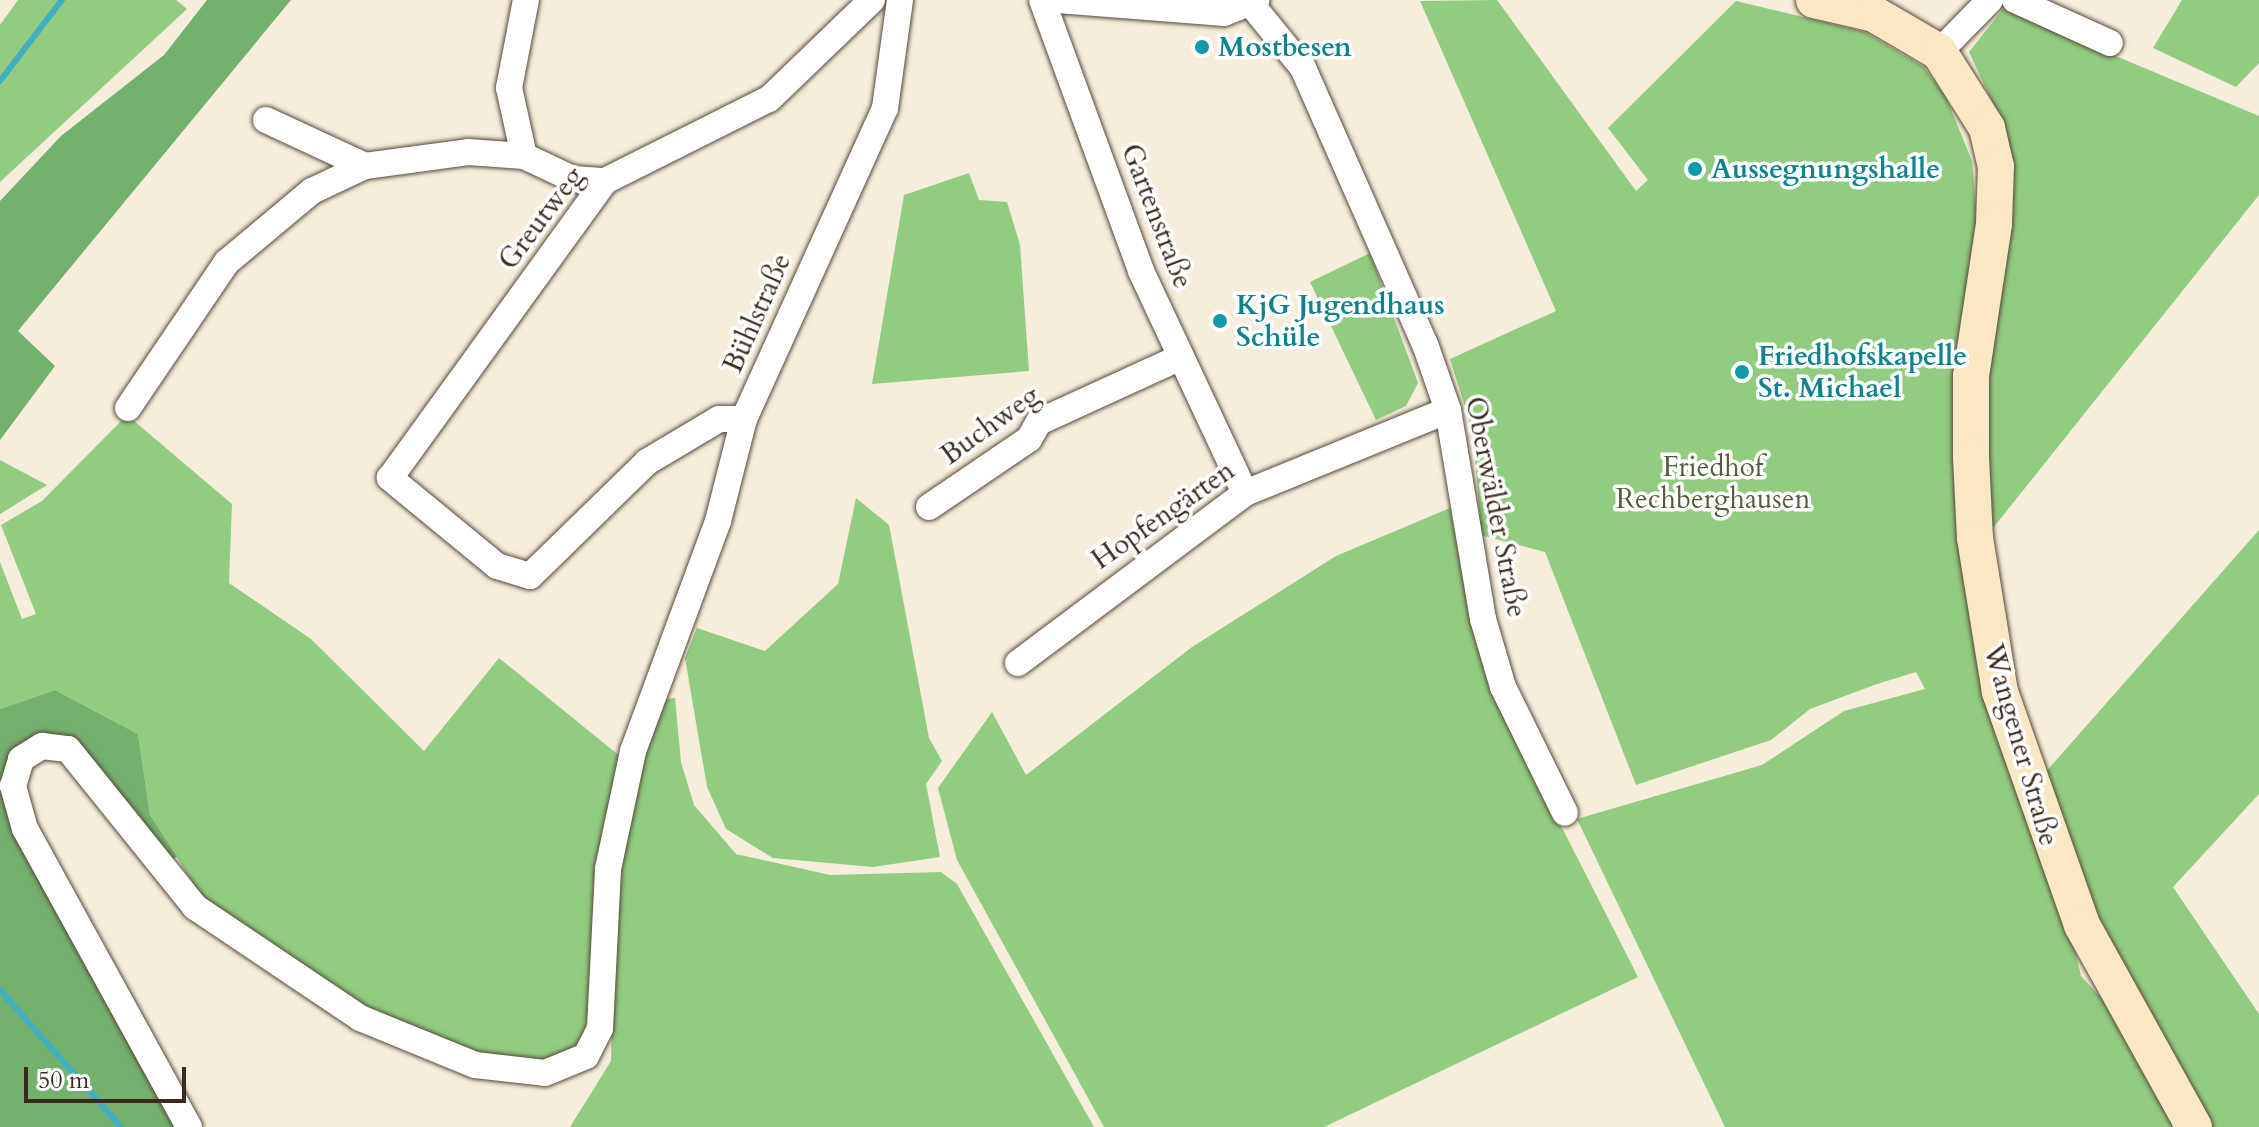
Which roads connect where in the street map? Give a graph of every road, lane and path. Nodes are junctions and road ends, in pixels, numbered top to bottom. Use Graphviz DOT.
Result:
graph roads {
  1 [pos="526,0"];
  2 [pos="872,0"];
  3 [pos="900,0"];
  4 [pos="1042,0"];
  5 [pos="1058,0"];
  6 [pos="1814,0"];
  7 [pos="1990,0"];
  8 [pos="2015,0"];
  9 [pos="1254,2"];
  10 [pos="2110,43"];
  11 [pos="1939,52"];
  12 [pos="266,120"];
  13 [pos="524,156"];
  14 [pos="365,166"];
  15 [pos="605,181"];
  16 [pos="1179,358"];
  17 [pos="128,408"];
  18 [pos="1448,410"];
  19 [pos="744,419"];
  20 [pos="1245,493"];
  21 [pos="929,507"];
  22 [pos="1018,663"];
  23 [pos="1565,813"];
  24 [pos="189,1127"];
  25 [pos="2194,1127"];
  1 -- 13 [label="street"];
  2 -- 15 [label="street, Greutweg"];
  3 -- 19 [label="street, Bühlstraße"];
  4 -- 16 [label="street, Gartenstraße"];
  5 -- 9 [label="street"];
  6 -- 11 [label="street, Wangener Straße"];
  7 -- 11 [label="street"];
  8 -- 10 [label="street"];
  9 -- 18 [label="street, Oberwälder Straße"];
  11 -- 25 [label="street, Wangener Straße"];
  12 -- 14 [label="street"];
  13 -- 14 [label="street"];
  13 -- 15 [label="street"];
  14 -- 17 [label="street"];
  15 -- 19 [label="street, Greutweg"];
  16 -- 20 [label="street, Gartenstraße"];
  16 -- 21 [label="street, Buchweg"];
  18 -- 20 [label="street, Hopfengärten"];
  18 -- 23 [label="street, Oberwälder Straße"];
  19 -- 24 [label="street, Bühlstraße"];
  20 -- 22 [label="street, Hopfengärten"];
}
